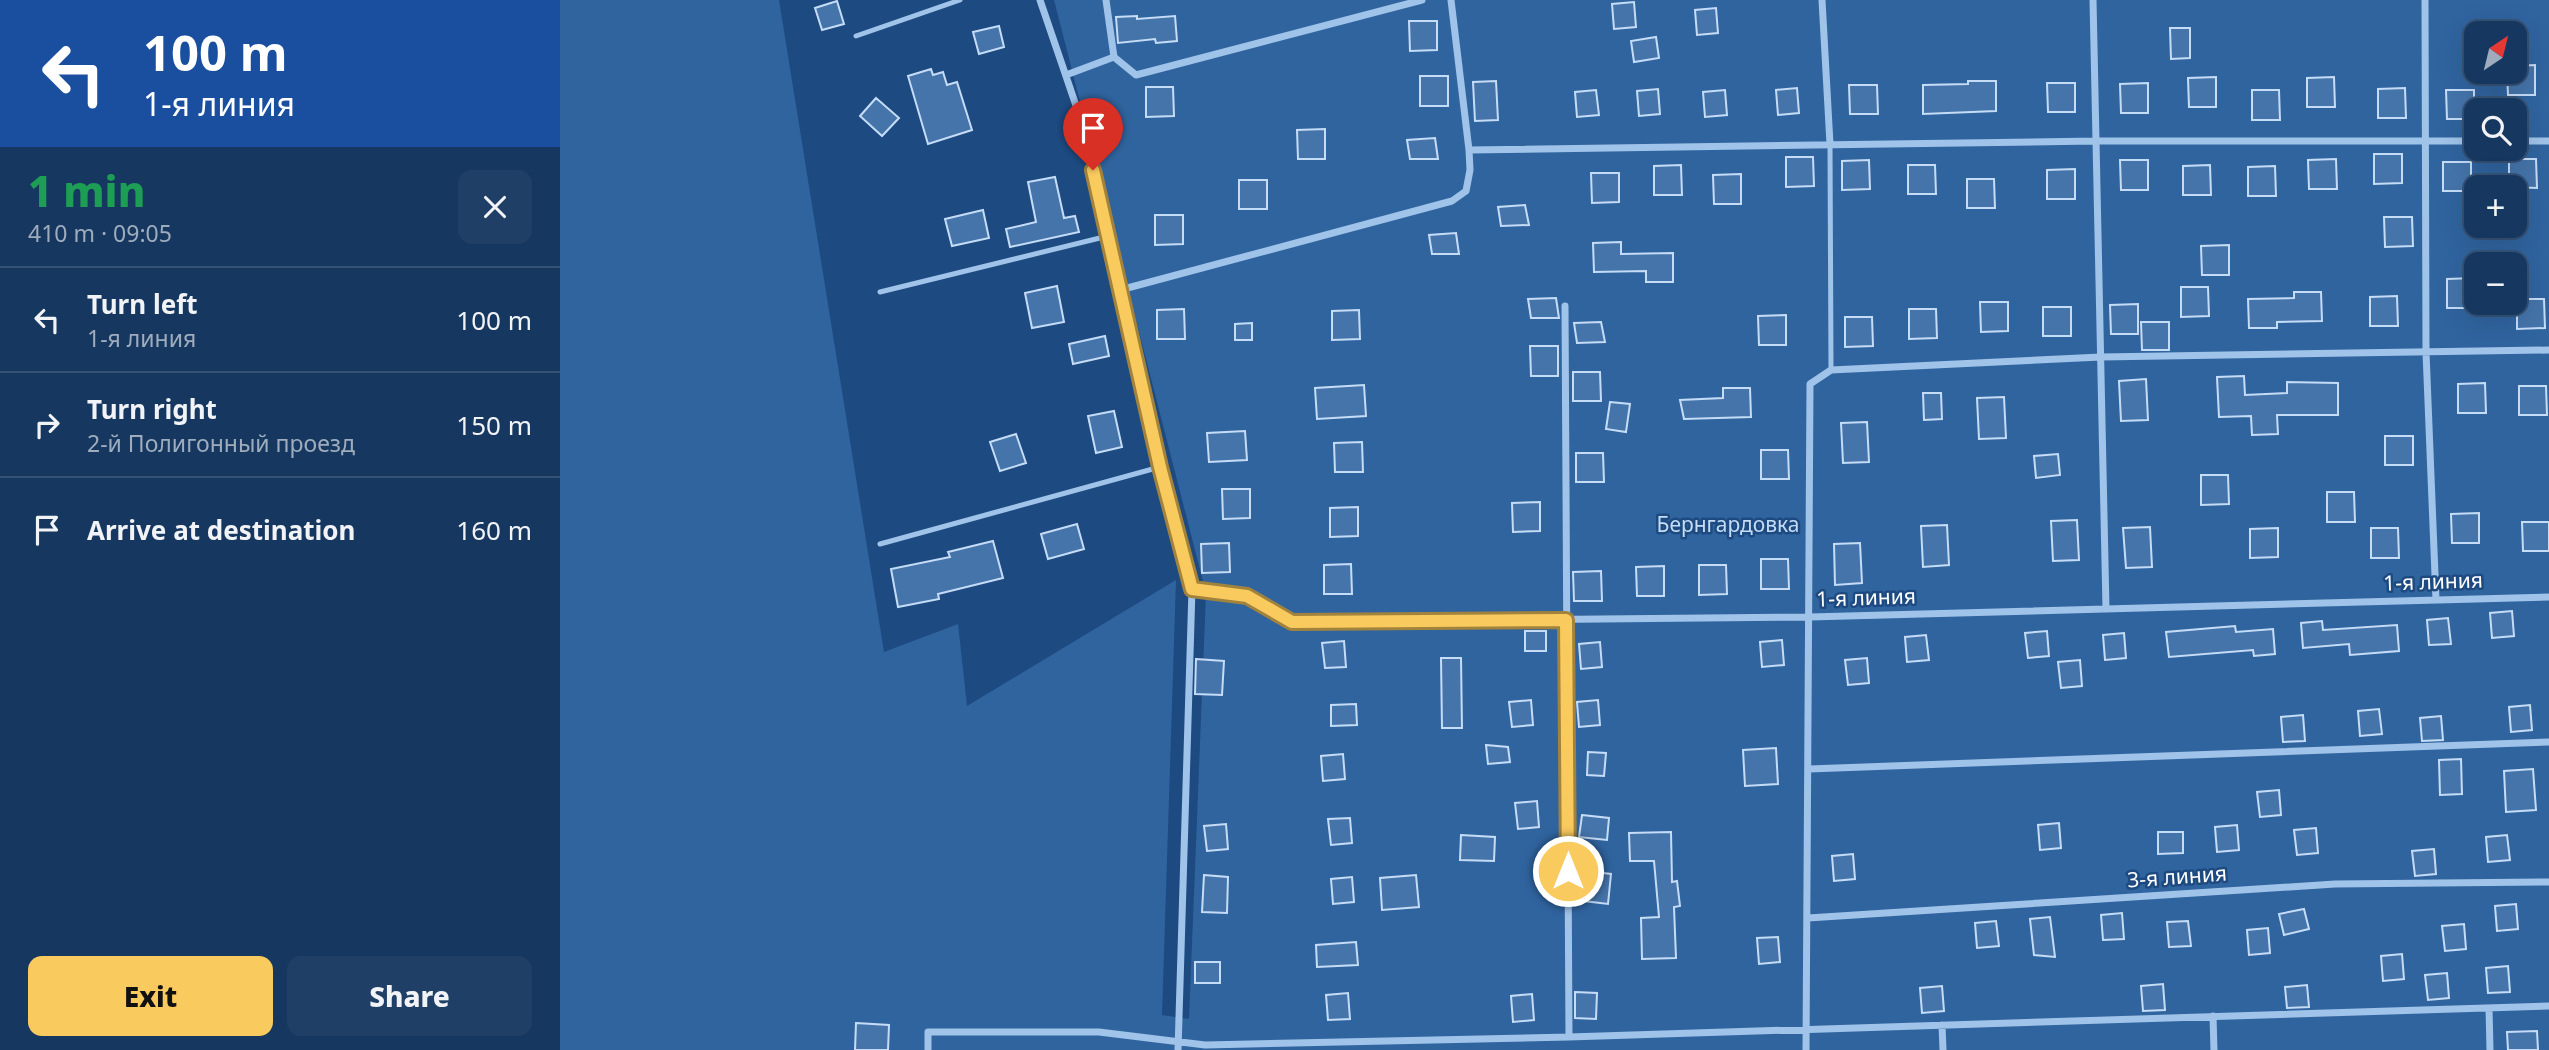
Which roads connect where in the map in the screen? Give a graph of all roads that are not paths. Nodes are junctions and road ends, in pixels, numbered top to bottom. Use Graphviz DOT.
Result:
graph roads {
  1 [pos="960,0"];
  2 [pos="1040,0"];
  3 [pos="1106,0"];
  4 [pos="1422,0"];
  5 [pos="1451,0"];
  6 [pos="1822,0"];
  7 [pos="2093,0"];
  8 [pos="2426,0"];
  9 [pos="856,36"];
  10 [pos="1114,57"];
  11 [pos="1066,75"];
  12 [pos="2095,141"];
  13 [pos="2426,141"];
  14 [pos="2464,141"];
  15 [pos="2527,141"];
  16 [pos="2549,141"];
  17 [pos="1830,144"];
  18 [pos="1469,150"];
  19 [pos="1108,236"];
  20 [pos="1120,290"];
  21 [pos="880,292"];
  22 [pos="1565,306"];
  23 [pos="2549,350"];
  24 [pos="2426,352"];
  25 [pos="2101,357"];
  26 [pos="1831,370"];
  27 [pos="1160,467"];
  28 [pos="880,544"];
  29 [pos="1192,589"];
  30 [pos="2549,597"];
  31 [pos="2436,600"];
  32 [pos="2106,608"];
  33 [pos="1810,617"];
  34 [pos="1566,620"];
  35 [pos="2549,742"];
  36 [pos="1809,769"];
  37 [pos="2549,881"];
  38 [pos="1808,918"];
  39 [pos="2549,1006"];
  40 [pos="2489,1007"];
  41 [pos="2213,1016"];
  42 [pos="1942,1025"];
  43 [pos="1807,1029"];
  44 [pos="1569,1037"];
  45 [pos="1178,1046"];
  46 [pos="928,1050"];
  47 [pos="1805,1050"];
  48 [pos="1943,1050"];
  49 [pos="2214,1050"];
  50 [pos="2490,1050"];
  1 -- 9 [label="lane"];
  2 -- 11 [label="street"];
  3 -- 10 [label="street"];
  4 -- 10 [label="street"];
  5 -- 18 [label="street"];
  6 -- 17 [label="street"];
  7 -- 12 [label="street"];
  8 -- 13 [label="street"];
  10 -- 11 [label="street"];
  11 -- 19 [label="street"];
  12 -- 13 [label="street"];
  12 -- 17 [label="street"];
  12 -- 25 [label="street"];
  13 -- 14 [label="street"];
  13 -- 24 [label="street"];
  15 -- 16 [label="street"];
  17 -- 18 [label="street"];
  17 -- 26 [label="lane"];
  18 -- 20 [label="street"];
  19 -- 20 [label="street"];
  19 -- 21 [label="lane"];
  20 -- 27 [label="street"];
  22 -- 34 [label="street"];
  23 -- 24 [label="street"];
  24 -- 25 [label="street"];
  24 -- 31 [label="street"];
  25 -- 26 [label="street"];
  25 -- 32 [label="street"];
  26 -- 33 [label="street"];
  27 -- 28 [label="lane"];
  27 -- 29 [label="street"];
  29 -- 34 [label="street, 1-я линия"];
  29 -- 45 [label="street"];
  30 -- 31 [label="street, 1-я линия"];
  31 -- 32 [label="street, 1-я линия"];
  32 -- 33 [label="street, 1-я линия"];
  33 -- 34 [label="street, 1-я линия"];
  33 -- 36 [label="street"];
  34 -- 44 [label="street"];
  35 -- 36 [label="street"];
  36 -- 38 [label="street"];
  37 -- 38 [label="street, 3-я линия"];
  38 -- 43 [label="street"];
  39 -- 40 [label="street"];
  40 -- 41 [label="street"];
  40 -- 50 [label="street"];
  41 -- 42 [label="street"];
  41 -- 49 [label="street"];
  42 -- 43 [label="street"];
  42 -- 48 [label="street"];
  43 -- 44 [label="street"];
  43 -- 47 [label="street"];
  44 -- 45 [label="street"];
  45 -- 46 [label="street"];
}
